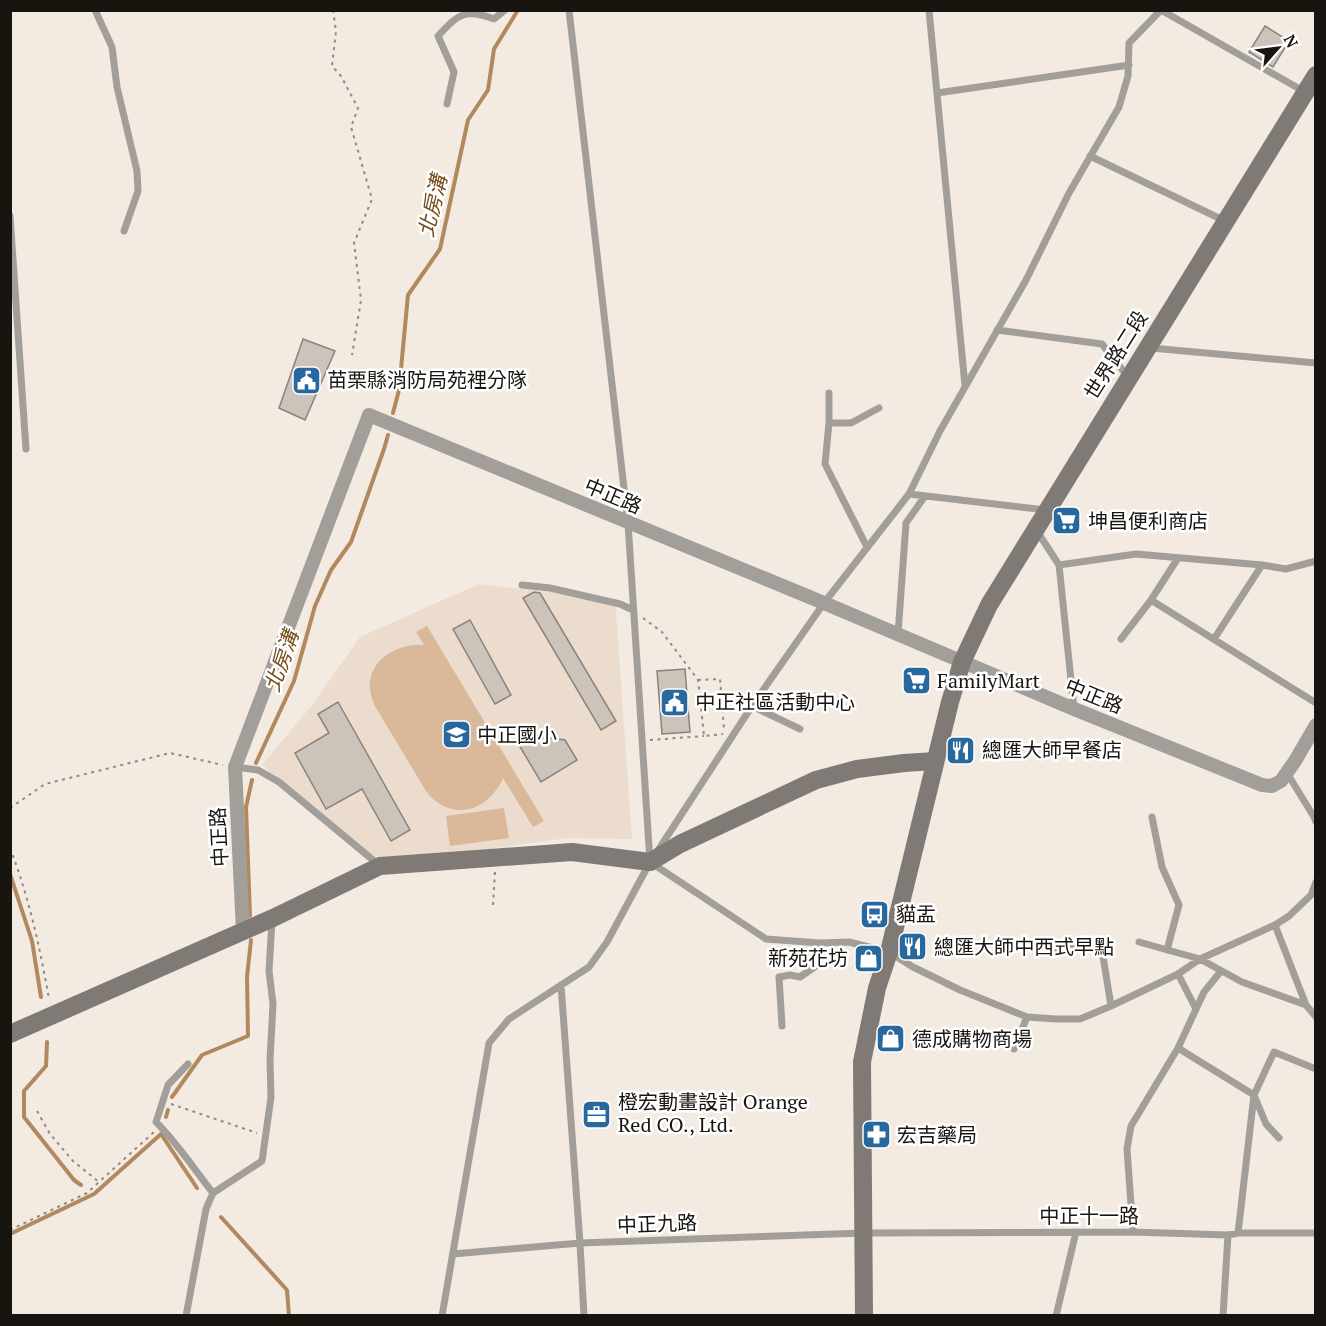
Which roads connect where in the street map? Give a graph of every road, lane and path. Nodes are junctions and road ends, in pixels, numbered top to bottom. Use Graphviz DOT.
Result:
graph roads {
  1 [pos="95,10"];
  2 [pos="333,10"];
  3 [pos="505,10"];
  4 [pos="569,10"];
  5 [pos="929,10"];
  6 [pos="1129,65"];
  7 [pos="1316,75"];
  8 [pos="937,93"];
  9 [pos="1310,95"];
  10 [pos="447,104"];
  11 [pos="1090,156"];
  12 [pos="10,216"];
  13 [pos="1226,221"];
  14 [pos="124,231"];
  15 [pos="997,330"];
  16 [pos="1147,348"];
  17 [pos="352,356"];
  18 [pos="1316,363"];
  19 [pos="1129,378"];
  20 [pos="965,386"];
  21 [pos="829,393"];
  22 [pos="879,408"];
  23 [pos="829,423"];
  24 [pos="26,449"];
  25 [pos="909,494"];
  26 [pos="925,496"];
  27 [pos="1046,510"];
  28 [pos="628,523"];
  29 [pos="1035,529"];
  30 [pos="867,547"];
  31 [pos="1178,558"];
  32 [pos="1316,561"];
  33 [pos="1059,565"];
  34 [pos="1262,565"];
  35 [pos="522,585"];
  36 [pos="1151,600"];
  37 [pos="824,603"];
  38 [pos="633,610"];
  39 [pos="898,635"];
  40 [pos="1120,639"];
  41 [pos="1214,639"];
  42 [pos="962,663"];
  43 [pos="698,680"];
  44 [pos="1316,703"];
  45 [pos="752,706"];
  46 [pos="1074,709"];
  47 [pos="1316,725"];
  48 [pos="800,729"];
  49 [pos="704,736"];
  50 [pos="642,740"];
  51 [pos="935,761"];
  52 [pos="235,767"];
  53 [pos="1287,773"];
  54 [pos="10,808"];
  55 [pos="1152,817"];
  56 [pos="1316,822"];
  57 [pos="10,848"];
  58 [pos="497,856"];
  59 [pos="650,862"];
  60 [pos="380,866"];
  61 [pos="1316,882"];
  62 [pos="1313,896"];
  63 [pos="493,905"];
  64 [pos="273,918"];
  65 [pos="1275,925"];
  66 [pos="243,931"];
  67 [pos="1139,942"];
  68 [pos="820,943"];
  69 [pos="1167,950"];
  70 [pos="889,952"];
  71 [pos="1053,953"];
  72 [pos="1200,959"];
  73 [pos="1221,970"];
  74 [pos="1178,974"];
  75 [pos="561,985"];
  76 [pos="1306,1005"];
  77 [pos="1111,1006"];
  78 [pos="1196,1009"];
  79 [pos="52,1016"];
  80 [pos="1027,1017"];
  81 [pos="1316,1017"];
  82 [pos="782,1026"];
  83 [pos="10,1035"];
  84 [pos="1178,1048"];
  85 [pos="1014,1049"];
  86 [pos="188,1064"];
  87 [pos="1316,1069"];
  88 [pos="1254,1095"];
  89 [pos="163,1101"];
  90 [pos="37,1111"];
  91 [pos="160,1126"];
  92 [pos="266,1136"];
  93 [pos="1279,1138"];
  94 [pos="99,1182"];
  95 [pos="213,1193"];
  96 [pos="10,1230"];
  97 [pos="1076,1232"];
  98 [pos="1133,1232"];
  99 [pos="863,1233"];
  100 [pos="1238,1233"];
  101 [pos="1316,1233"];
  102 [pos="1228,1234"];
  103 [pos="580,1243"];
  104 [pos="453,1254"];
  105 [pos="186,1316"];
  106 [pos="442,1316"];
  107 [pos="584,1316"];
  108 [pos="864,1316"];
  109 [pos="1056,1316"];
  110 [pos="1223,1316"];
  1 -- 14 [label="lane"];
  2 -- 17 [label="path"];
  3 -- 10 [label="lane"];
  4 -- 28 [label="lane"];
  5 -- 8 [label="lane"];
  6 -- 8 [label="lane"];
  6 -- 9 [label="lane"];
  6 -- 11 [label="lane"];
  7 -- 9 [label="main road, 世界路二段"];
  8 -- 20 [label="lane"];
  9 -- 13 [label="main road, 世界路二段"];
  11 -- 13 [label="lane"];
  11 -- 15 [label="lane"];
  12 -- 24 [label="lane"];
  13 -- 16 [label="main road, 世界路二段"];
  15 -- 19 [label="lane"];
  15 -- 20 [label="lane"];
  16 -- 18 [label="lane"];
  16 -- 19 [label="main road, 世界路二段"];
  19 -- 27 [label="main road, 世界路二段"];
  20 -- 25 [label="lane"];
  21 -- 23 [label="lane"];
  22 -- 23 [label="lane"];
  23 -- 30 [label="lane"];
  25 -- 26 [label="lane"];
  25 -- 30 [label="lane"];
  26 -- 27 [label="lane"];
  26 -- 39 [label="lane"];
  27 -- 29 [label="main road, 世界路二段"];
  28 -- 37 [label="street, 中正路"];
  28 -- 38 [label="lane"];
  28 -- 52 [label="street, 中正路"];
  29 -- 33 [label="lane"];
  29 -- 42 [label="main road, 世界路二段"];
  30 -- 37 [label="lane"];
  31 -- 33 [label="lane"];
  31 -- 34 [label="lane"];
  31 -- 36 [label="lane"];
  32 -- 34 [label="lane"];
  33 -- 46 [label="lane"];
  34 -- 41 [label="lane"];
  35 -- 38 [label="lane"];
  36 -- 40 [label="lane"];
  36 -- 41 [label="lane"];
  37 -- 39 [label="street, 中正路"];
  37 -- 45 [label="lane"];
  38 -- 43 [label="path"];
  38 -- 50 [label="lane"];
  39 -- 42 [label="street, 中正路"];
  41 -- 44 [label="lane"];
  42 -- 46 [label="street, 中正路"];
  42 -- 51 [label="main road, 世界路二段"];
  43 -- 49 [label="path"];
  43 -- 49 [label="path"];
  45 -- 48 [label="lane"];
  45 -- 59 [label="lane"];
  46 -- 53 [label="street, 中正路"];
  47 -- 53 [label="street"];
  49 -- 50 [label="path"];
  50 -- 59 [label="lane"];
  51 -- 59 [label="main road"];
  51 -- 70 [label="main road, 世界路二段"];
  52 -- 54 [label="path"];
  52 -- 60 [label="lane"];
  52 -- 66 [label="street, 中正路"];
  53 -- 56 [label="lane"];
  55 -- 69 [label="lane"];
  57 -- 79 [label="path"];
  58 -- 59 [label="main road"];
  58 -- 60 [label="main road"];
  58 -- 63 [label="path"];
  59 -- 68 [label="lane"];
  59 -- 75 [label="lane"];
  60 -- 64 [label="main road"];
  61 -- 62 [label="lane"];
  62 -- 65 [label="lane"];
  64 -- 66 [label="main road"];
  64 -- 92 [label="lane"];
  65 -- 72 [label="lane"];
  65 -- 76 [label="lane"];
  66 -- 79 [label="main road"];
  67 -- 69 [label="lane"];
  68 -- 70 [label="lane"];
  68 -- 82 [label="lane"];
  69 -- 72 [label="lane"];
  70 -- 80 [label="lane"];
  70 -- 99 [label="main road, 世界路二段"];
  71 -- 77 [label="lane"];
  72 -- 73 [label="lane"];
  72 -- 74 [label="lane"];
  73 -- 76 [label="lane"];
  73 -- 78 [label="lane"];
  74 -- 77 [label="lane"];
  74 -- 78 [label="lane"];
  75 -- 103 [label="lane"];
  75 -- 104 [label="lane"];
  76 -- 81 [label="lane"];
  77 -- 80 [label="lane"];
  78 -- 84 [label="lane"];
  79 -- 83 [label="main road"];
  80 -- 85 [label="lane"];
  84 -- 88 [label="lane"];
  84 -- 98 [label="lane"];
  86 -- 89 [label="lane"];
  87 -- 88 [label="lane"];
  88 -- 93 [label="lane"];
  88 -- 100 [label="lane"];
  89 -- 91 [label="lane"];
  89 -- 92 [label="path"];
  90 -- 94 [label="path"];
  91 -- 94 [label="path"];
  91 -- 95 [label="lane"];
  92 -- 95 [label="lane"];
  94 -- 96 [label="path"];
  95 -- 105 [label="lane"];
  97 -- 98 [label="lane, 中正十一路"];
  97 -- 99 [label="lane, 中正十一路"];
  97 -- 109 [label="lane"];
  98 -- 102 [label="lane, 中正十一路"];
  99 -- 103 [label="lane, 中正九路"];
  99 -- 108 [label="main road, 世界路二段"];
  100 -- 101 [label="lane, 中正十一路"];
  100 -- 102 [label="lane, 中正十一路"];
  102 -- 110 [label="lane"];
  103 -- 104 [label="lane, 中正九路"];
  103 -- 107 [label="lane"];
  104 -- 106 [label="lane"];
}
